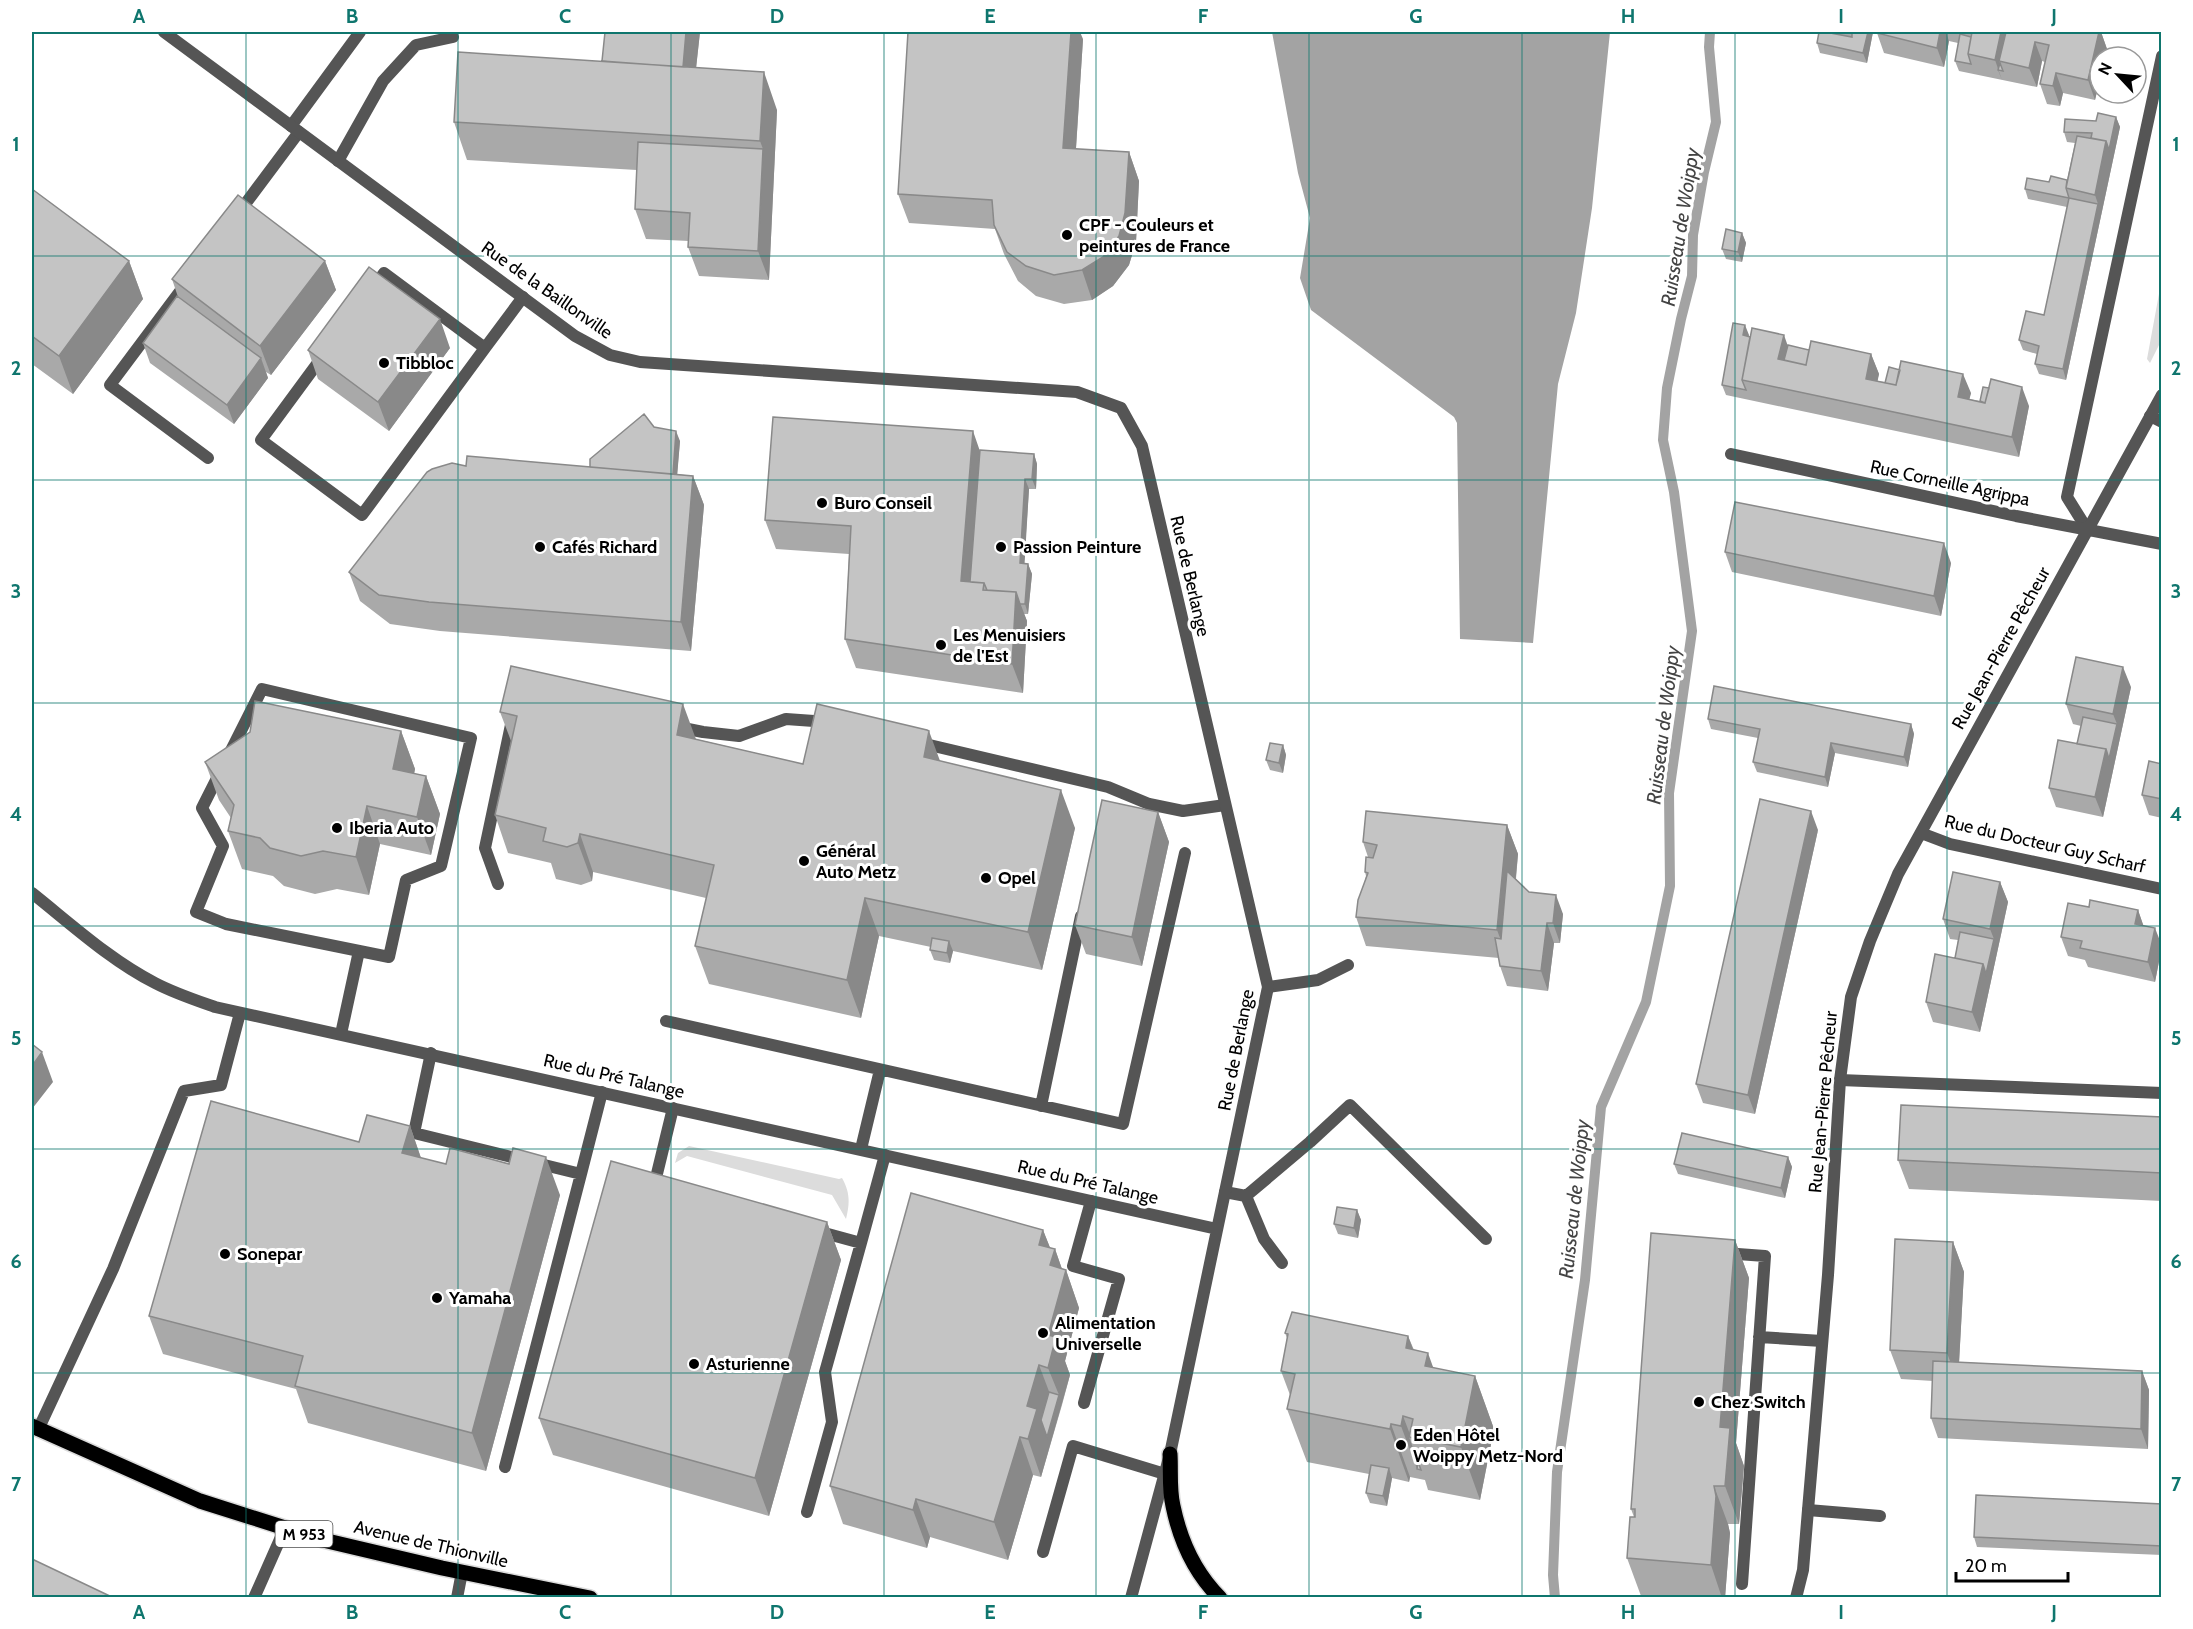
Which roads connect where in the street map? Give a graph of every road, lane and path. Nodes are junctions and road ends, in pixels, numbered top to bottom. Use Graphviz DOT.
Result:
graph roads {
  1 [pos="164,32"];
  2 [pos="360,32"];
  3 [pos="453,37"];
  4 [pos="2162,56"];
  5 [pos="295,129"];
  6 [pos="338,161"];
  7 [pos="231,224"];
  8 [pos="195,271"];
  9 [pos="523,297"];
  10 [pos="485,348"];
  11 [pos="2162,395"];
  12 [pos="1121,408"];
  13 [pos="2156,419"];
  14 [pos="1731,454"];
  15 [pos="208,458"];
  16 [pos="2087,529"];
  17 [pos="2162,544"];
  18 [pos="514,712"];
  19 [pos="668,724"];
  20 [pos="838,724"];
  21 [pos="904,739"];
  22 [pos="1225,805"];
  23 [pos="1921,833"];
  24 [pos="1185,853"];
  25 [pos="498,884"];
  26 [pos="2162,889"];
  27 [pos="32,893"];
  28 [pos="1084,903"];
  29 [pos="359,951"];
  30 [pos="1348,964"];
  31 [pos="1268,987"];
  32 [pos="240,1012"];
  33 [pos="666,1021"];
  34 [pos="341,1034"];
  35 [pos="431,1053"];
  36 [pos="880,1070"];
  37 [pos="1840,1080"];
  38 [pos="602,1092"];
  39 [pos="2162,1092"];
  40 [pos="1041,1106"];
  41 [pos="673,1108"];
  42 [pos="861,1149"];
  43 [pos="885,1155"];
  44 [pos="581,1174"];
  45 [pos="665,1189"];
  46 [pos="1225,1192"];
  47 [pos="1246,1196"];
  48 [pos="1091,1201"];
  49 [pos="804,1227"];
  50 [pos="1217,1229"];
  51 [pos="1486,1239"];
  52 [pos="861,1243"];
  53 [pos="1706,1252"];
  54 [pos="1282,1263"];
  55 [pos="1759,1337"];
  56 [pos="1822,1341"];
  57 [pos="1084,1403"];
  58 [pos="35,1428"];
  59 [pos="1170,1454"];
  60 [pos="505,1467"];
  61 [pos="1165,1474"];
  62 [pos="1808,1510"];
  63 [pos="807,1512"];
  64 [pos="1880,1516"];
  65 [pos="285,1528"];
  66 [pos="1043,1552"];
  67 [pos="462,1572"];
  68 [pos="1742,1584"];
  69 [pos="254,1598"];
  70 [pos="457,1598"];
  71 [pos="590,1598"];
  72 [pos="1131,1598"];
  73 [pos="1220,1598"];
  74 [pos="1796,1598"];
  1 -- 5 [label="street, Rue de la Baillonville"];
  2 -- 5 [label="street"];
  3 -- 6 [label="street"];
  4 -- 16 [label="street"];
  5 -- 6 [label="street, Rue de la Baillonville"];
  5 -- 7 [label="street"];
  6 -- 9 [label="street, Rue de la Baillonville"];
  8 -- 15 [label="street"];
  9 -- 10 [label="street"];
  9 -- 12 [label="street, Rue de la Baillonville"];
  10 -- 10 [label="street"];
  11 -- 13 [label="street, Rue Jean-Pierre Pêcheur"];
  12 -- 22 [label="street, Rue de Berlange"];
  13 -- 16 [label="street, Rue Jean-Pierre Pêcheur"];
  14 -- 16 [label="street, Rue Corneille Agrippa"];
  16 -- 17 [label="street, Rue Corneille Agrippa"];
  16 -- 23 [label="street, Rue Jean-Pierre Pêcheur"];
  18 -- 25 [label="street"];
  19 -- 20 [label="street"];
  21 -- 22 [label="street"];
  22 -- 31 [label="street, Rue de Berlange"];
  23 -- 26 [label="street, Rue du Docteur Guy Scharf"];
  23 -- 37 [label="street, Rue Jean-Pierre Pêcheur"];
  24 -- 40 [label="street"];
  27 -- 32 [label="street, Rue du Pré Talange"];
  28 -- 40 [label="street"];
  29 -- 29 [label="street"];
  29 -- 34 [label="street"];
  30 -- 31 [label="street"];
  31 -- 46 [label="street, Rue de Berlange"];
  32 -- 34 [label="street, Rue du Pré Talange"];
  32 -- 58 [label="street"];
  33 -- 36 [label="street"];
  34 -- 35 [label="street, Rue du Pré Talange"];
  35 -- 38 [label="street, Rue du Pré Talange"];
  35 -- 44 [label="street"];
  36 -- 40 [label="street"];
  36 -- 42 [label="street"];
  37 -- 39 [label="street"];
  37 -- 56 [label="street, Rue Jean-Pierre Pêcheur"];
  38 -- 41 [label="street, Rue du Pré Talange"];
  38 -- 44 [label="street"];
  41 -- 42 [label="street, Rue du Pré Talange"];
  41 -- 45 [label="street"];
  42 -- 43 [label="street, Rue du Pré Talange"];
  43 -- 48 [label="street, Rue du Pré Talange"];
  43 -- 52 [label="street"];
  44 -- 60 [label="street"];
  46 -- 47 [label="street"];
  46 -- 50 [label="street, Rue de Berlange"];
  47 -- 51 [label="street"];
  47 -- 54 [label="street"];
  48 -- 50 [label="street, Rue du Pré Talange"];
  48 -- 57 [label="street"];
  49 -- 52 [label="street"];
  50 -- 59 [label="street, Rue de Berlange"];
  52 -- 63 [label="street"];
  53 -- 55 [label="street"];
  55 -- 56 [label="street"];
  55 -- 68 [label="street"];
  56 -- 62 [label="street, Rue Jean-Pierre Pêcheur"];
  58 -- 65 [label="main road, Avenue de Thionville / M 953"];
  59 -- 61 [label="street, Rue de Berlange"];
  59 -- 73 [label="main road"];
  61 -- 66 [label="street"];
  61 -- 72 [label="street, Rue de Berlange"];
  62 -- 64 [label="street"];
  62 -- 74 [label="street, Rue Jean-Pierre Pêcheur"];
  65 -- 67 [label="main road, Avenue de Thionville / M 953"];
  65 -- 69 [label="street"];
  67 -- 70 [label="street"];
  67 -- 71 [label="main road, Avenue de Thionville / M 953"];
}
